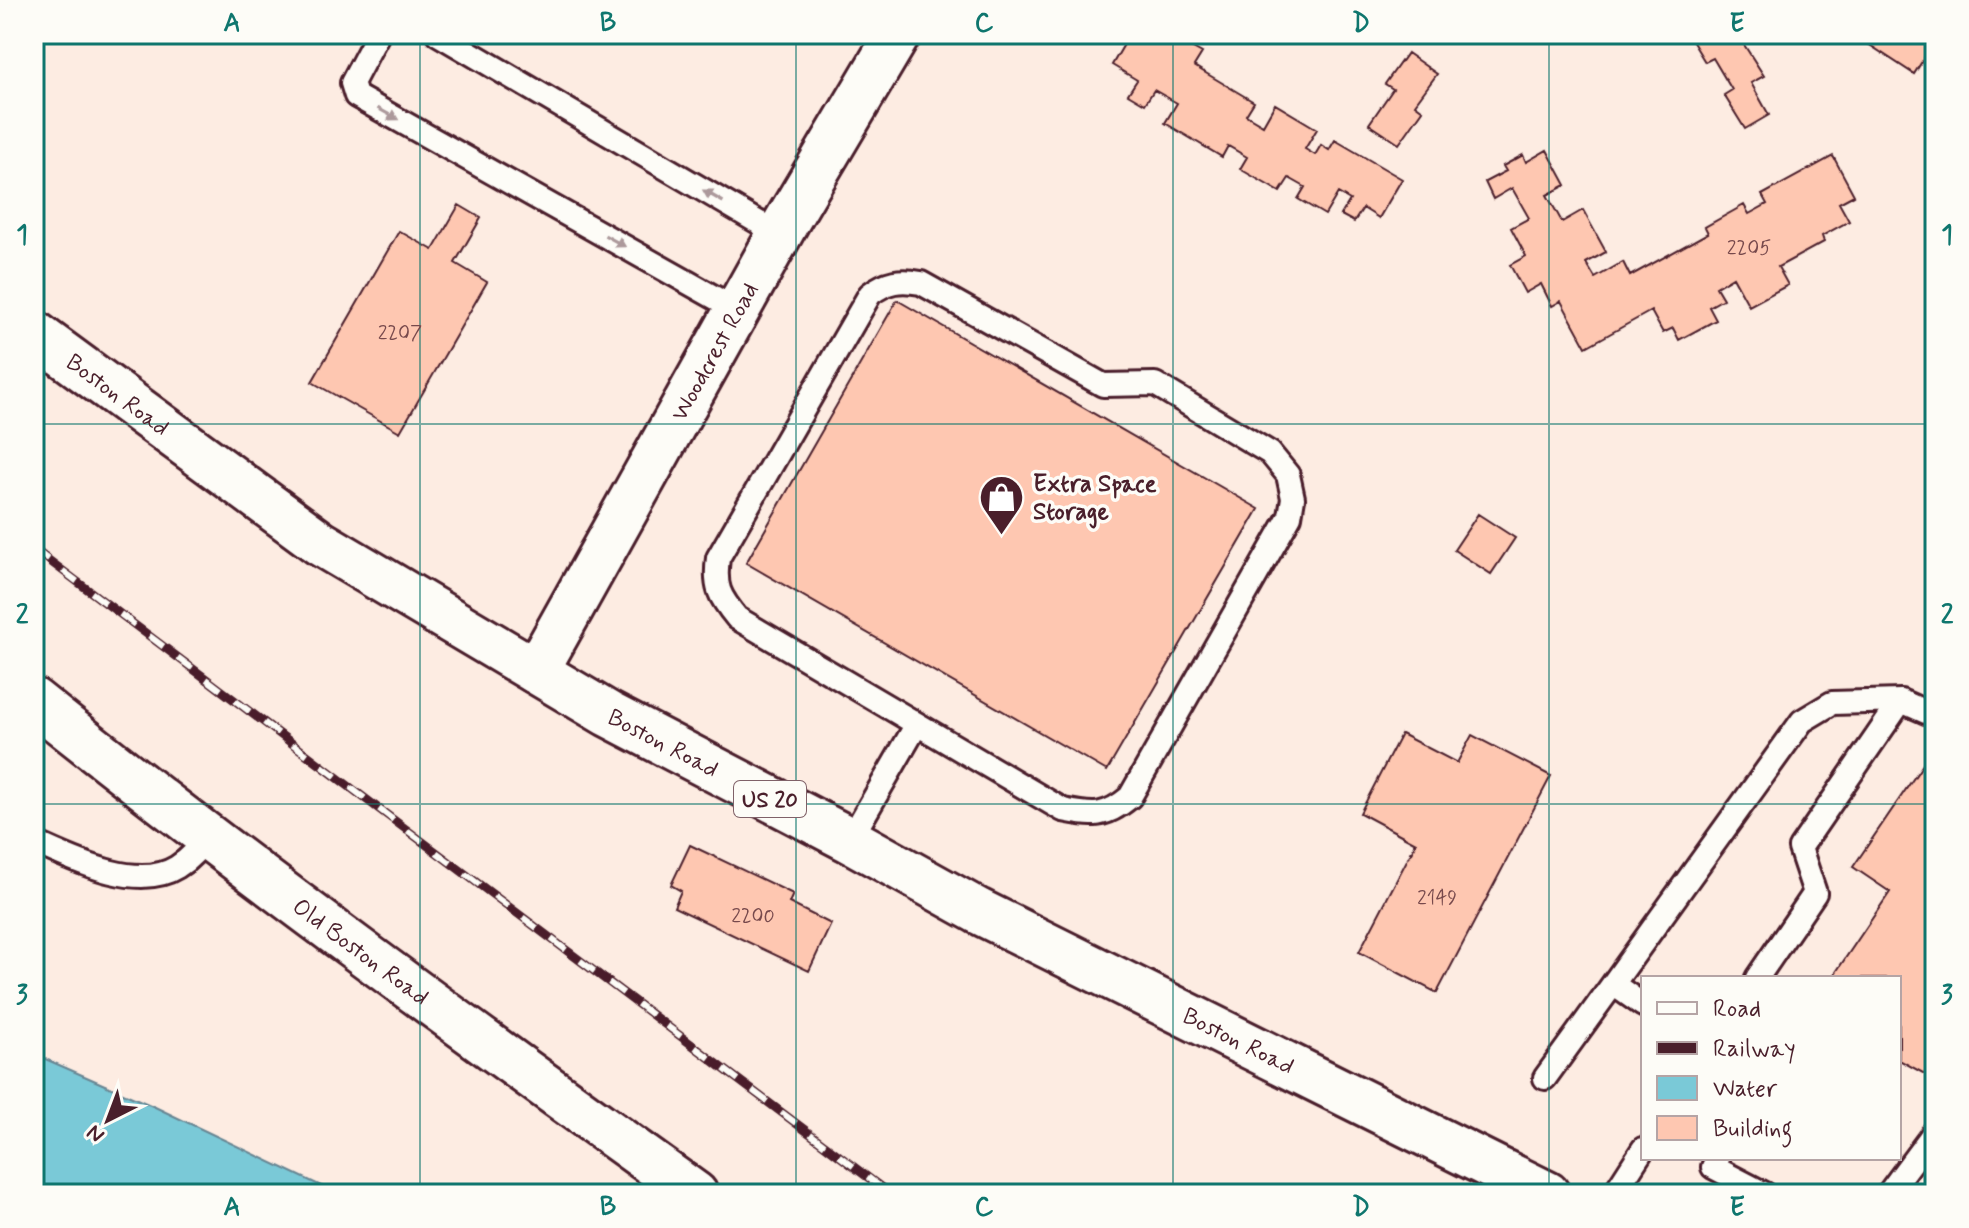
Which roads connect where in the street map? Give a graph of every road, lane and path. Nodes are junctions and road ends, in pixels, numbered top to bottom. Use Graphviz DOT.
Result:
graph roads {
  1 [pos="378,34"];
  2 [pos="438,34"];
  3 [pos="898,34"];
  4 [pos="780,235"];
  5 [pos="737,310"];
  6 [pos="34,333"];
  7 [pos="536,671"];
  8 [pos="34,701"];
  9 [pos="1901,701"];
  10 [pos="1935,716"];
  11 [pos="917,724"];
  12 [pos="207,837"];
  13 [pos="850,840"];
  14 [pos="34,842"];
  15 [pos="1758,976"];
  16 [pos="1613,984"];
  17 [pos="1641,1004"];
  18 [pos="1545,1078"];
  19 [pos="1935,1131"];
  20 [pos="1641,1152"];
  21 [pos="1906,1154"];
  22 [pos="1715,1162"];
  23 [pos="695,1194"];
  24 [pos="1547,1194"];
  25 [pos="1614,1194"];
  26 [pos="1765,1194"];
  27 [pos="1888,1194"];
  1 -- 5 [label="lane, one-way"];
  4 -- 2 [label="lane, one-way"];
  3 -- 4 [label="main road, Woodcrest Road"];
  4 -- 5 [label="main road, Woodcrest Road"];
  5 -- 7 [label="main road, Woodcrest Road"];
  6 -- 7 [label="main road, Boston Road / US 20"];
  7 -- 13 [label="main road, Boston Road / US 20"];
  8 -- 12 [label="main road, Old Boston Road"];
  9 -- 10 [label="lane"];
  9 -- 15 [label="lane"];
  9 -- 16 [label="lane"];
  11 -- 11 [label="lane"];
  11 -- 13 [label="lane"];
  12 -- 14 [label="lane"];
  12 -- 23 [label="main road, Old Boston Road"];
  13 -- 24 [label="main road, Boston Road / US 20"];
  16 -- 17 [label="lane"];
  16 -- 18 [label="lane"];
  19 -- 21 [label="lane"];
  20 -- 25 [label="lane"];
  21 -- 27 [label="lane"];
  22 -- 26 [label="lane"];
}
